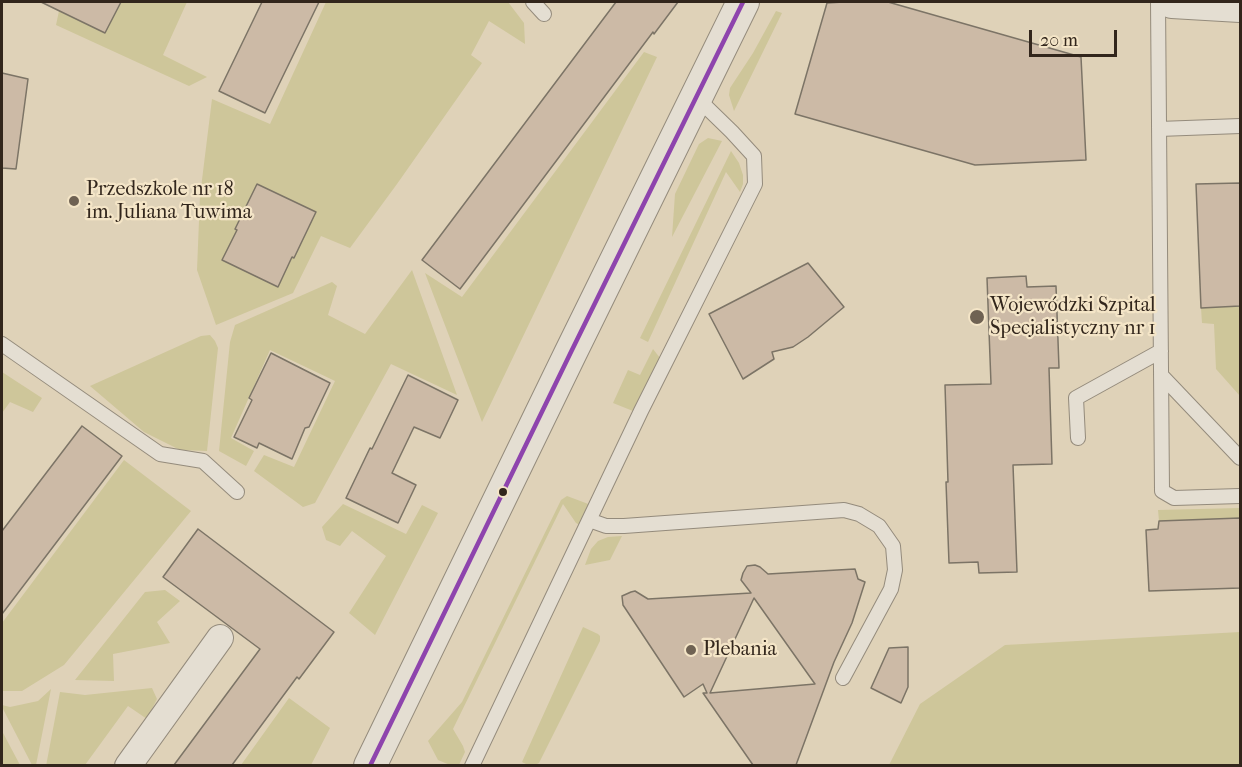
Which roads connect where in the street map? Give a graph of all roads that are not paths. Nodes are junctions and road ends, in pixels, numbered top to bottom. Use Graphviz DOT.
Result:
graph roads {
  1 [pos="533,2"];
  2 [pos="743,2"];
  3 [pos="1158,2"];
  4 [pos="1172,2"];
  5 [pos="1240,6"];
  6 [pos="544,14"];
  7 [pos="696,97"];
  8 [pos="1240,126"];
  9 [pos="1159,129"];
  10 [pos="2,344"];
  11 [pos="1161,351"];
  12 [pos="1161,375"];
  13 [pos="1078,438"];
  14 [pos="1240,458"];
  15 [pos="237,492"];
  16 [pos="1240,496"];
  17 [pos="588,520"];
  18 [pos="220,638"];
  19 [pos="843,678"];
  20 [pos="128,765"];
  21 [pos="370,765"];
  22 [pos="472,765"];
  1 -- 6 [label="lane"];
  2 -- 7 [label="street"];
  3 -- 9 [label="lane"];
  4 -- 5 [label="street"];
  7 -- 17 [label="lane"];
  7 -- 21 [label="street"];
  8 -- 9 [label="lane"];
  9 -- 11 [label="lane"];
  10 -- 15 [label="lane"];
  11 -- 12 [label="lane"];
  11 -- 13 [label="lane"];
  12 -- 14 [label="lane"];
  12 -- 16 [label="lane"];
  17 -- 19 [label="lane"];
  17 -- 22 [label="lane"];
  18 -- 20 [label="street"];
}
